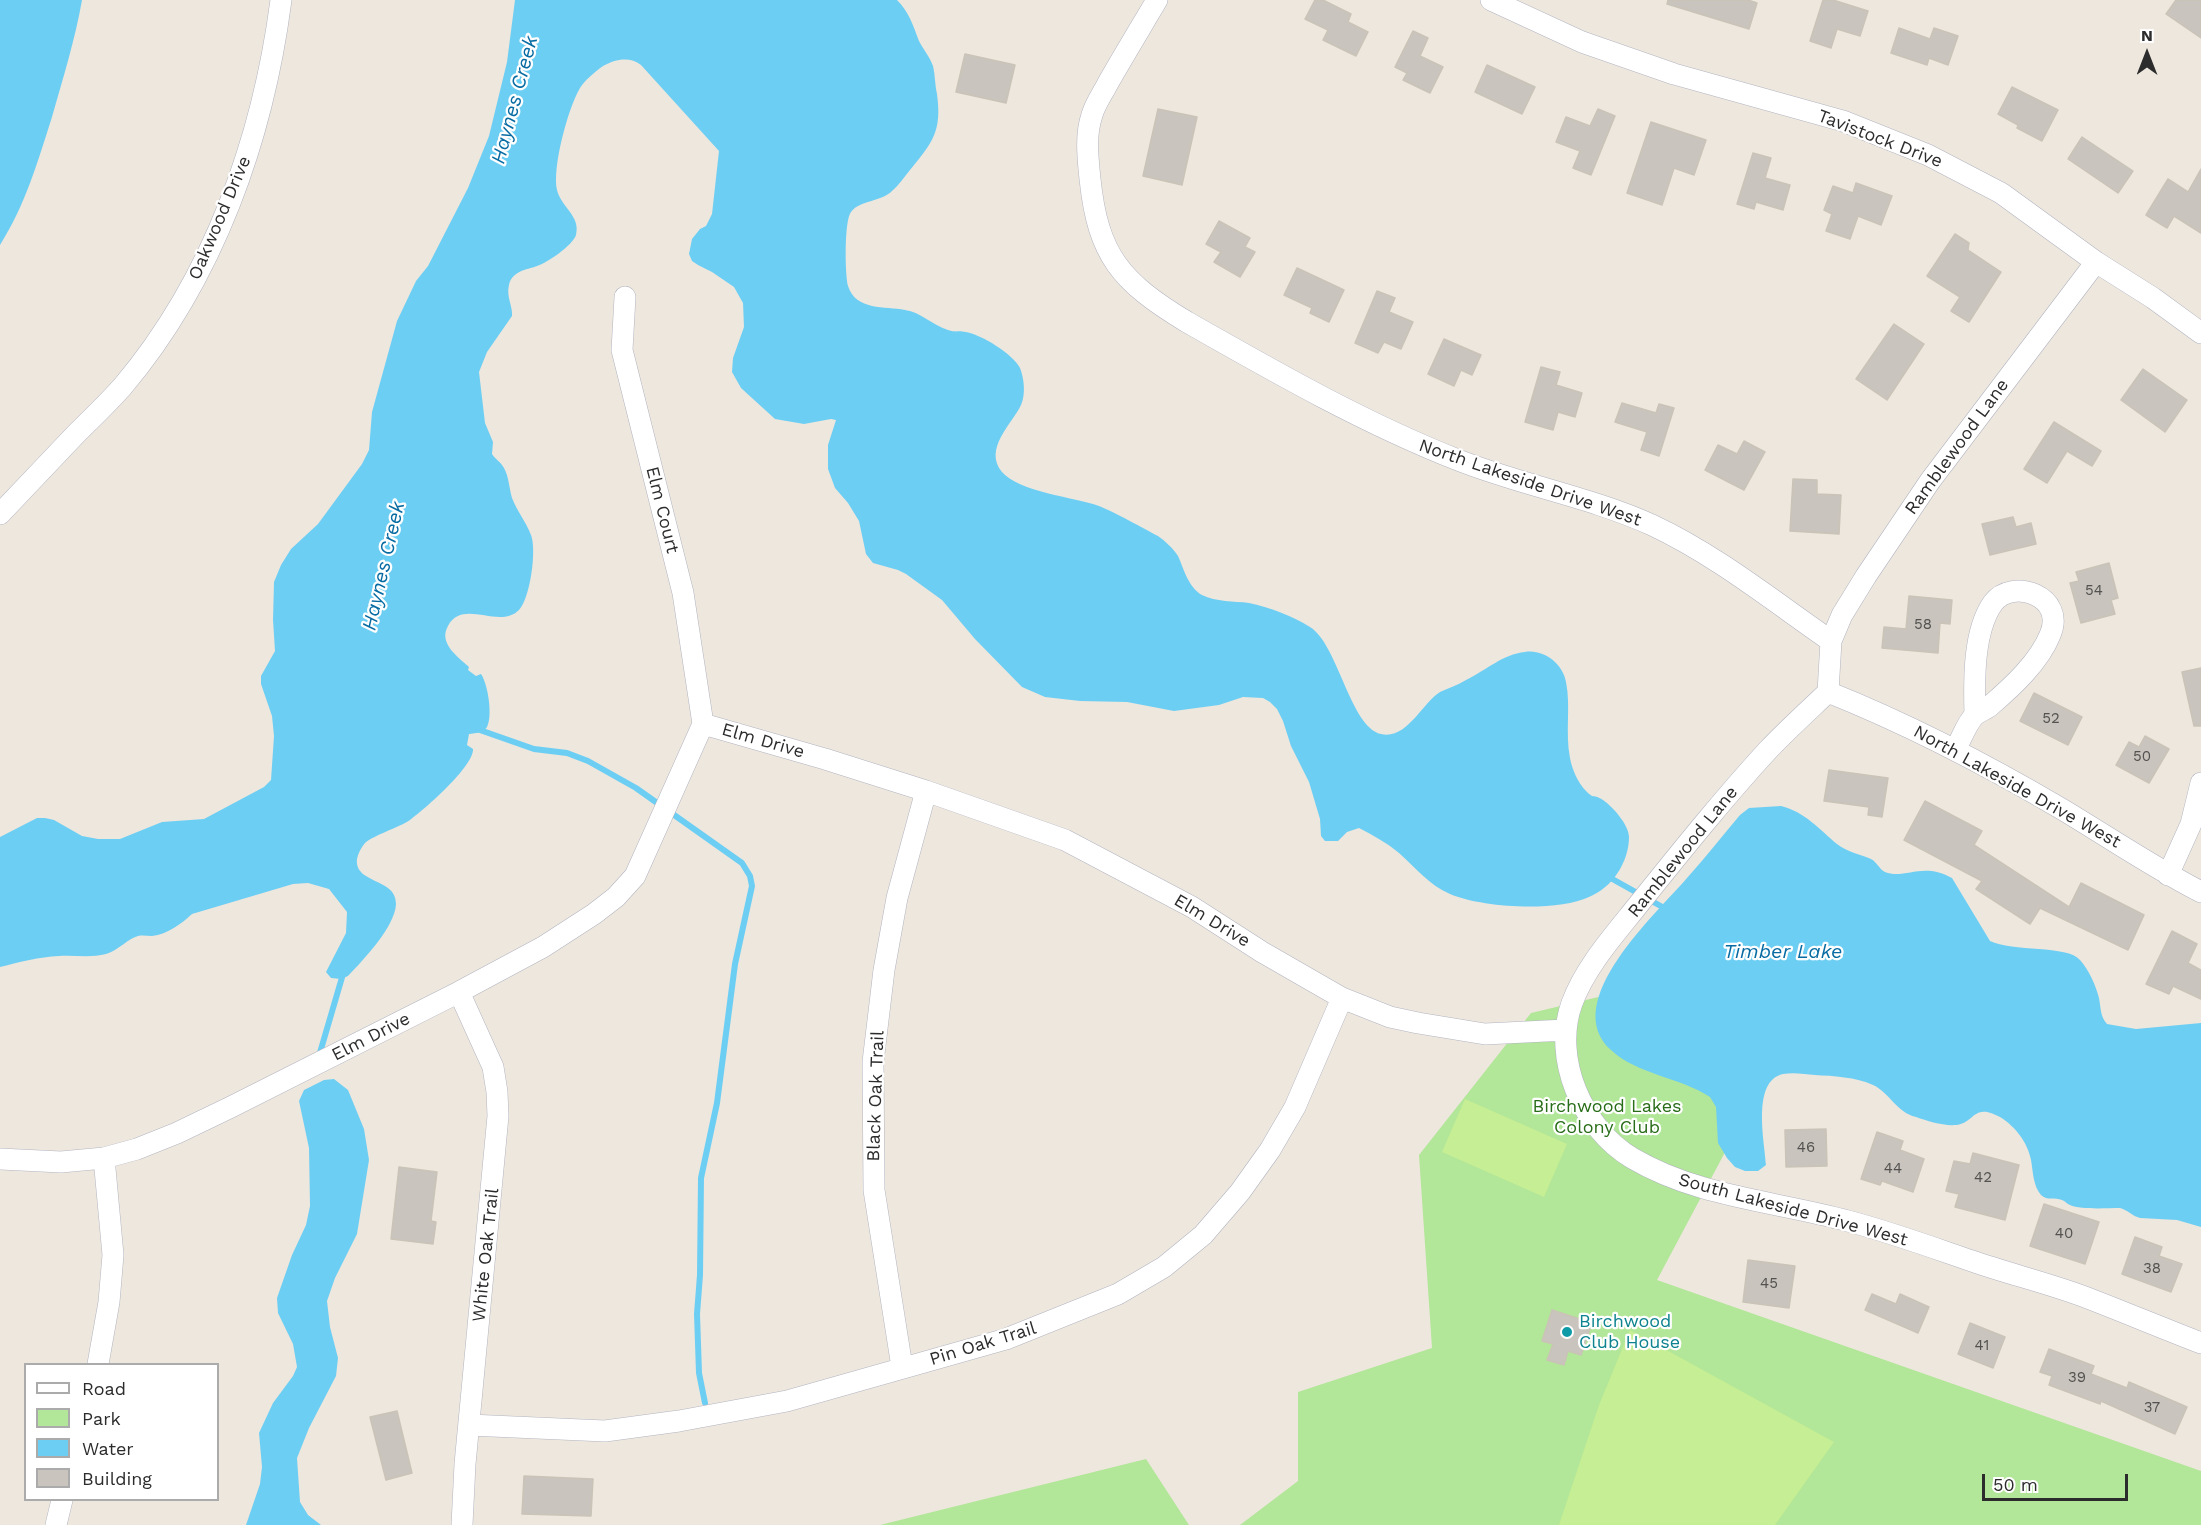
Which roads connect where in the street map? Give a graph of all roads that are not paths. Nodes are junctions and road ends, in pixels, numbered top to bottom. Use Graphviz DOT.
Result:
graph roads {
  1 [pos="281,0"];
  2 [pos="1157,0"];
  3 [pos="1491,0"];
  4 [pos="2096,262"];
  5 [pos="625,297"];
  6 [pos="2201,333"];
  7 [pos="0,514"];
  8 [pos="1831,641"];
  9 [pos="1828,692"];
  10 [pos="1975,715"];
  11 [pos="703,724"];
  12 [pos="1955,750"];
  13 [pos="2201,783"];
  14 [pos="926,791"];
  15 [pos="2201,838"];
  16 [pos="2173,878"];
  17 [pos="2201,892"];
  18 [pos="459,992"];
  19 [pos="1342,998"];
  20 [pos="1566,1030"];
  21 [pos="104,1158"];
  22 [pos="0,1160"];
  23 [pos="2201,1343"];
  24 [pos="98,1363"];
  25 [pos="902,1367"];
  26 [pos="469,1425"];
  27 [pos="62,1501"];
  28 [pos="56,1525"];
  29 [pos="462,1525"];
  1 -- 7 [label="street, Oakwood Drive"];
  2 -- 8 [label="street, North Lakeside Drive West"];
  3 -- 4 [label="street, Tavistock Drive"];
  4 -- 6 [label="street, Tavistock Drive"];
  4 -- 8 [label="street, Ramblewood Lane"];
  5 -- 11 [label="street, Elm Court"];
  8 -- 9 [label="street"];
  9 -- 12 [label="street, North Lakeside Drive West"];
  9 -- 20 [label="street, Ramblewood Lane"];
  10 -- 10 [label="street"];
  10 -- 12 [label="street"];
  11 -- 14 [label="street, Elm Drive"];
  11 -- 18 [label="street, Elm Drive"];
  12 -- 16 [label="street, North Lakeside Drive West"];
  13 -- 16 [label="street"];
  14 -- 19 [label="street, Elm Drive"];
  14 -- 25 [label="street, Black Oak Trail"];
  15 -- 16 [label="street"];
  16 -- 17 [label="street, North Lakeside Drive West"];
  18 -- 21 [label="street, Elm Drive"];
  18 -- 26 [label="street, White Oak Trail"];
  19 -- 20 [label="street, Elm Drive"];
  19 -- 25 [label="street, Pin Oak Trail"];
  20 -- 23 [label="street, South Lakeside Drive West"];
  21 -- 22 [label="street, Elm Drive"];
  21 -- 24 [label="street"];
  25 -- 26 [label="street, Pin Oak Trail"];
  26 -- 29 [label="street, White Oak Trail"];
  27 -- 28 [label="street"];
}
